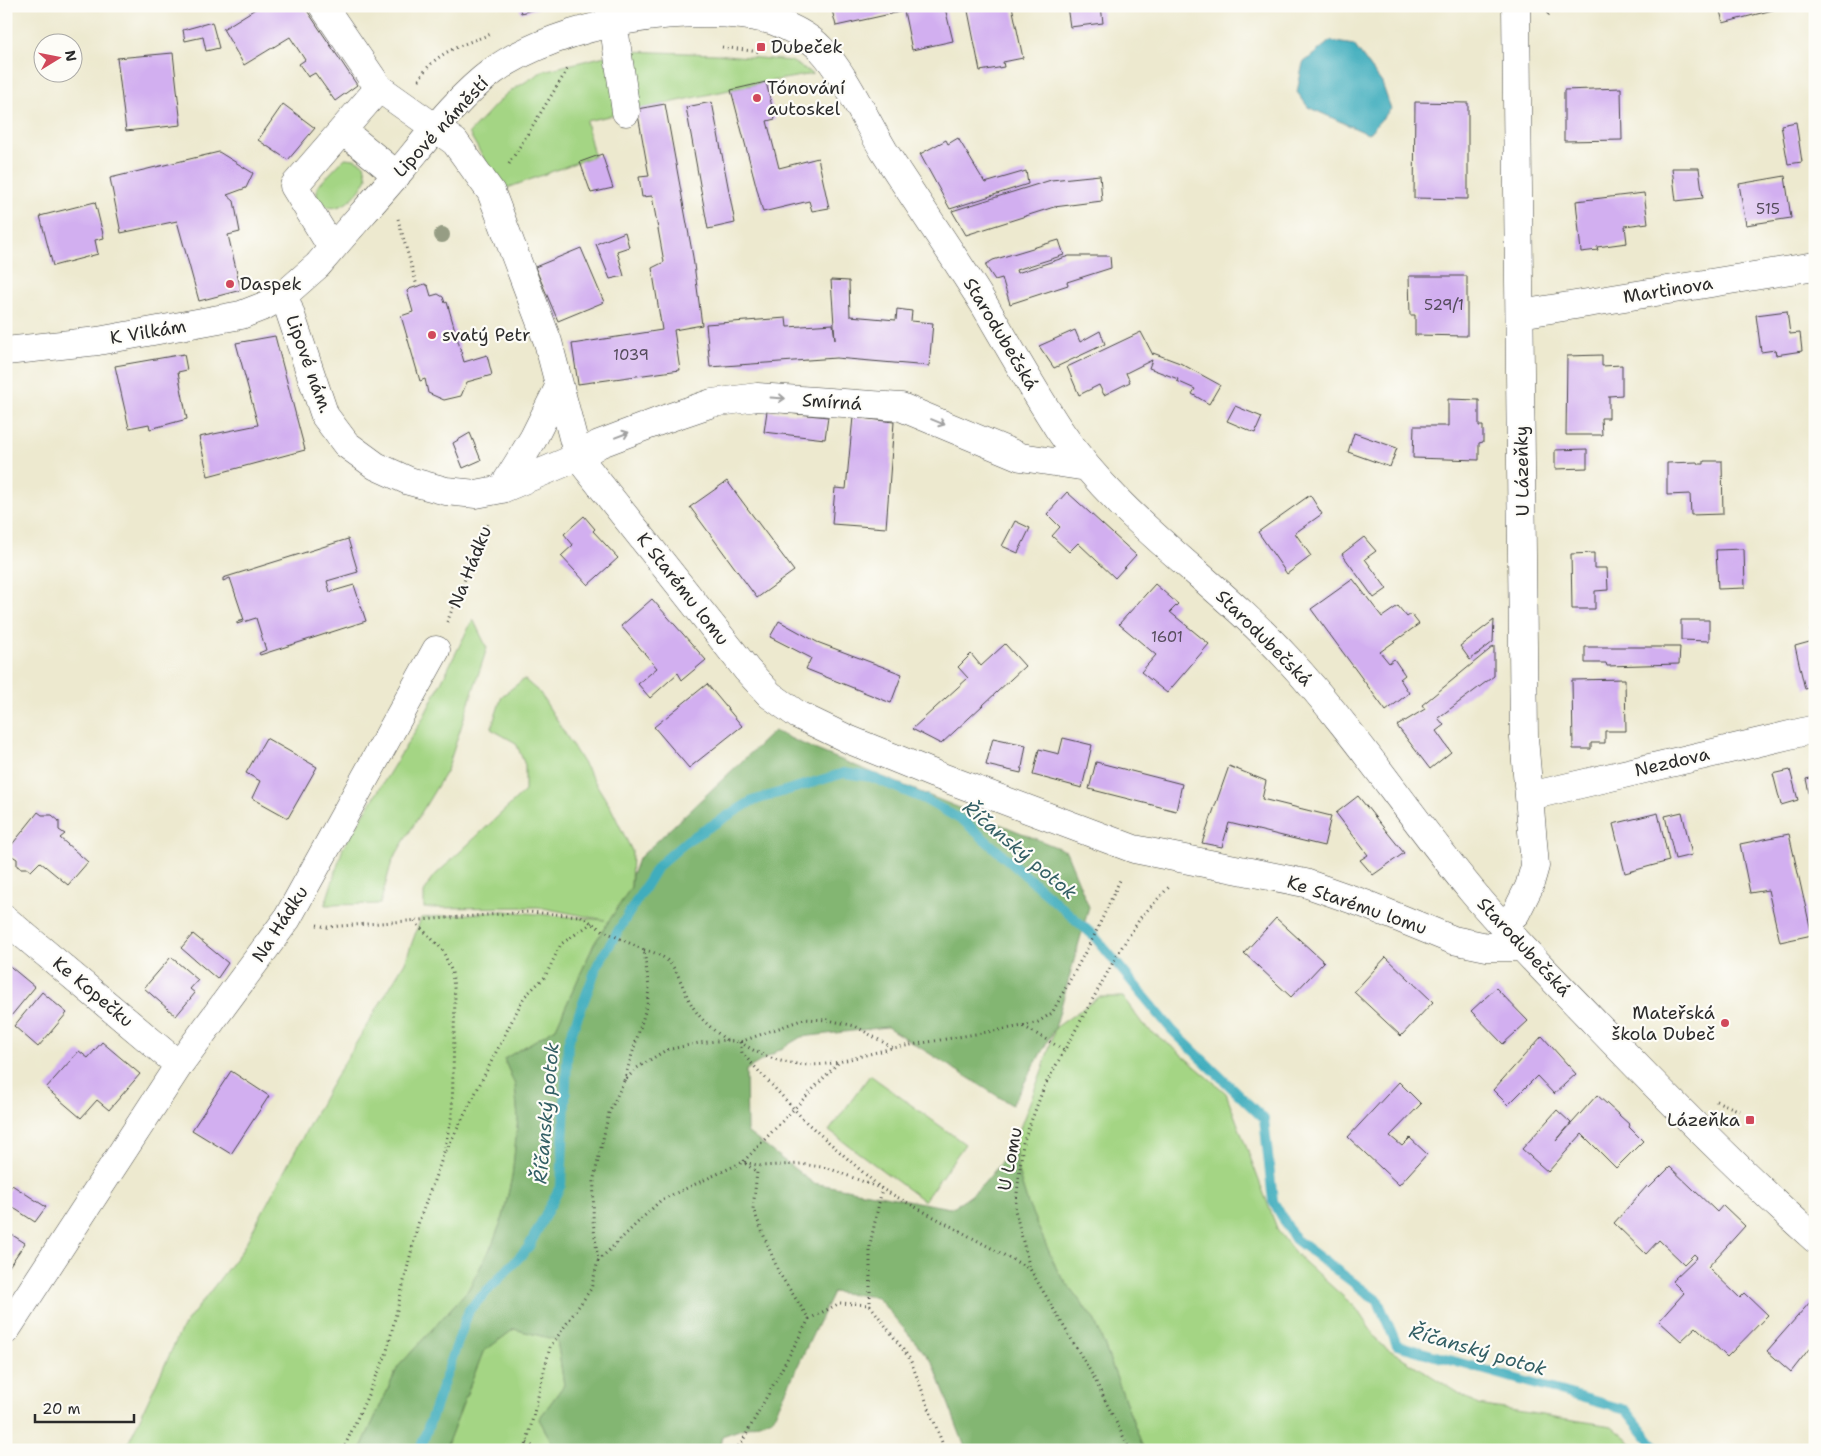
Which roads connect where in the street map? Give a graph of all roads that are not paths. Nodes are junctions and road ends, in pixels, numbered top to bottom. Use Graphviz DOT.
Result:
graph roads {
  1 [pos="323,6"];
  2 [pos="1516,6"];
  3 [pos="762,11"];
  4 [pos="610,13"];
  5 [pos="379,88"];
  6 [pos="626,112"];
  7 [pos="436,128"];
  8 [pos="343,131"];
  9 [pos="396,175"];
  10 [pos="332,248"];
  11 [pos="1815,266"];
  12 [pos="284,294"];
  13 [pos="1520,314"];
  14 [pos="6,351"];
  15 [pos="559,387"];
  16 [pos="578,457"];
  17 [pos="1086,467"];
  18 [pos="502,489"];
  19 [pos="436,650"];
  20 [pos="1815,728"];
  21 [pos="1530,796"];
  22 [pos="1134,849"];
  23 [pos="6,920"];
  24 [pos="1502,926"];
  25 [pos="1522,947"];
  26 [pos="179,1065"];
  27 [pos="1815,1239"];
  28 [pos="6,1330"];
  1 -- 5 [label="street"];
  2 -- 13 [label="street, U Lázeňky"];
  3 -- 4 [label="street, Lipové náměstí"];
  3 -- 17 [label="street, Starodubečská"];
  4 -- 6 [label="street"];
  4 -- 7 [label="street, Lipové náměstí"];
  5 -- 7 [label="street, K Starému lomu"];
  5 -- 8 [label="street"];
  7 -- 9 [label="street, Lipové náměstí"];
  7 -- 15 [label="street, K Starému lomu"];
  8 -- 9 [label="street"];
  8 -- 10 [label="street"];
  9 -- 10 [label="street, Lipové náměstí"];
  10 -- 12 [label="street, Lipové náměstí"];
  11 -- 13 [label="street, Martinova"];
  12 -- 14 [label="street, K Vilkám"];
  12 -- 18 [label="street, Lipové nám."];
  13 -- 21 [label="street, U Lázeňky"];
  15 -- 16 [label="street, K Starému lomu"];
  15 -- 18 [label="street"];
  16 -- 17 [label="street, Smírná, one-way"];
  16 -- 18 [label="street, Lipové nám."];
  16 -- 22 [label="street, K Starému lomu"];
  17 -- 24 [label="street, Starodubečská"];
  19 -- 26 [label="street, Na Hádku"];
  20 -- 21 [label="street, Nezdova"];
  21 -- 24 [label="street, U Lázeňky"];
  22 -- 25 [label="street, Ke Starému lomu"];
  23 -- 26 [label="street, Ke Kopečku"];
  24 -- 25 [label="street, Starodubečská"];
  25 -- 27 [label="street, Starodubečská"];
  26 -- 28 [label="street, Na Hádku"];
}
